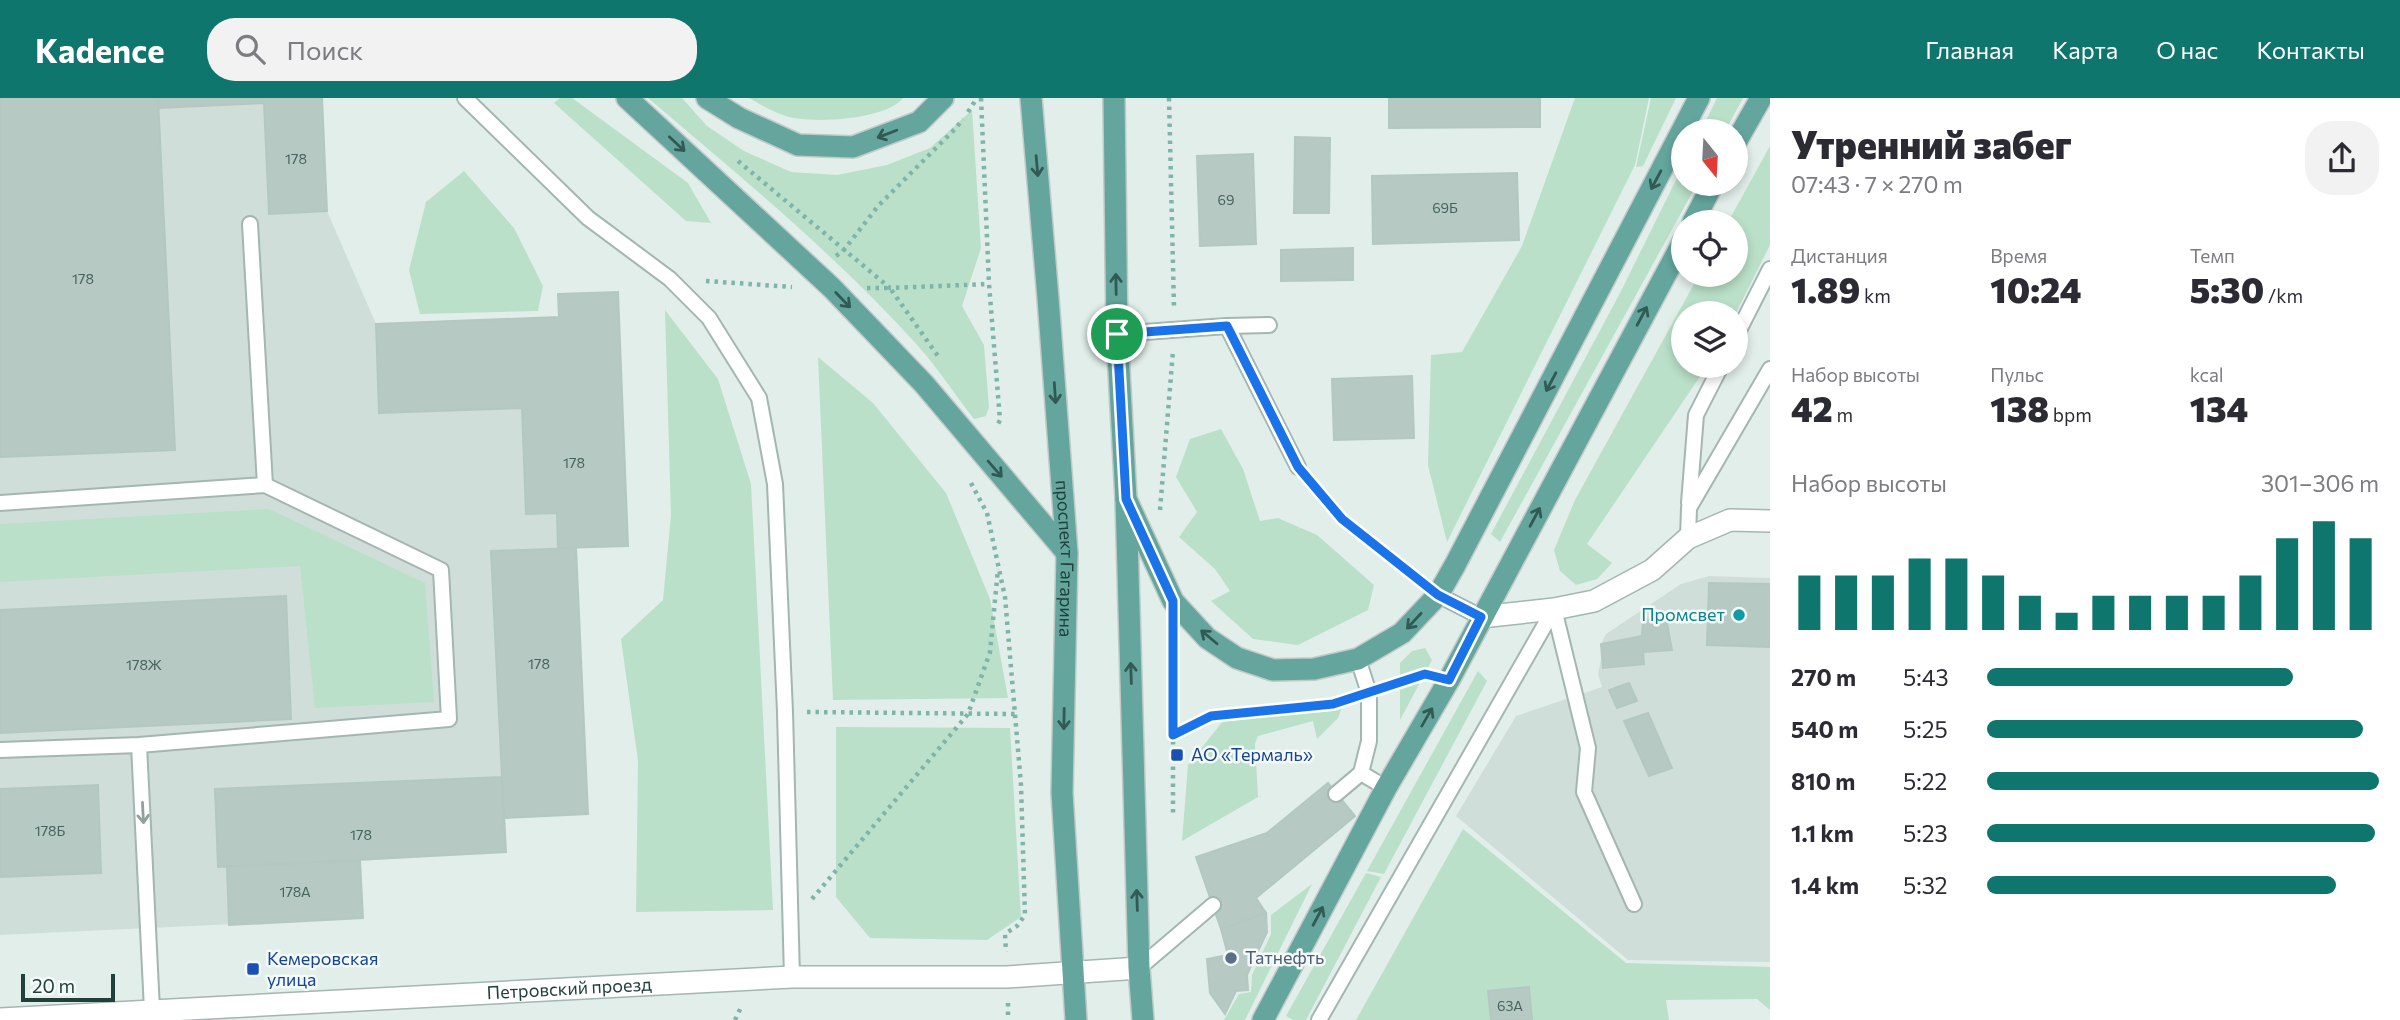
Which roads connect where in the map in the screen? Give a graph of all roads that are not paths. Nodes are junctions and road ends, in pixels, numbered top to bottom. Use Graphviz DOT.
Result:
graph roads {
  1 [pos="465,98"];
  2 [pos="627,98"];
  3 [pos="707,98"];
  4 [pos="943,98"];
  5 [pos="1031,98"];
  6 [pos="1114,98"];
  7 [pos="1699,98"];
  8 [pos="1761,98"];
  9 [pos="1748,121"];
  10 [pos="250,224"];
  11 [pos="1671,264"];
  12 [pos="1770,269"];
  13 [pos="1748,312"];
  14 [pos="1269,325"];
  15 [pos="1227,326"];
  16 [pos="1117,334"];
  17 [pos="1770,369"];
  18 [pos="1715,378"];
  19 [pos="1298,467"];
  20 [pos="265,485"];
  21 [pos="1126,499"];
  22 [pos="0,503"];
  23 [pos="1689,508"];
  24 [pos="1770,521"];
  25 [pos="1688,538"];
  26 [pos="1067,553"];
  27 [pos="1438,595"];
  28 [pos="1554,608"];
  29 [pos="1481,617"];
  30 [pos="1358,659"];
  31 [pos="139,745"];
  32 [pos="0,750"];
  33 [pos="1361,773"];
  34 [pos="1386,788"];
  35 [pos="1336,794"];
  36 [pos="1634,904"];
  37 [pos="1213,905"];
  38 [pos="1139,968"];
  39 [pos="1074,972"];
  40 [pos="792,976"];
  41 [pos="152,1010"];
  42 [pos="0,1019"];
  43 [pos="1076,1020"];
  44 [pos="1143,1020"];
  45 [pos="1263,1020"];
  46 [pos="1318,1020"];
  1 -- 40 [label="lane"];
  2 -- 26 [label="main road, one-way"];
  4 -- 3 [label="main road, one-way"];
  5 -- 26 [label="main road, проспект Гагарина, one-way"];
  16 -- 6 [label="main road, one-way"];
  7 -- 27 [label="main road, one-way"];
  8 -- 9 [label="main road"];
  10 -- 20 [label="lane"];
  29 -- 11 [label="main road, one-way"];
  12 -- 13 [label="lane"];
  14 -- 15 [label="lane"];
  15 -- 16 [label="lane"];
  15 -- 19 [label="lane"];
  16 -- 21 [label="main road"];
  17 -- 23 [label="lane"];
  18 -- 23 [label="lane"];
  20 -- 22 [label="lane"];
  20 -- 31 [label="lane"];
  30 -- 21 [label="main road, one-way"];
  38 -- 21 [label="main road, one-way"];
  23 -- 25 [label="lane"];
  24 -- 25 [label="street"];
  25 -- 28 [label="street"];
  26 -- 39 [label="main road, проспект Гагарина, one-way"];
  27 -- 29 [label="lane"];
  27 -- 30 [label="main road, one-way"];
  28 -- 29 [label="street"];
  28 -- 36 [label="lane"];
  28 -- 46 [label="lane"];
  34 -- 29 [label="main road, one-way"];
  30 -- 33 [label="lane"];
  31 -- 32 [label="lane"];
  31 -- 41 [label="lane, one-way"];
  33 -- 34 [label="lane"];
  33 -- 35 [label="lane"];
  45 -- 34 [label="main road, one-way"];
  37 -- 38 [label="lane"];
  38 -- 39 [label="street, Петровский проезд"];
  38 -- 44 [label="main road"];
  39 -- 40 [label="street, Петровский проезд"];
  39 -- 43 [label="main road, проспект Гагарина"];
  40 -- 41 [label="street, Петровский проезд"];
  41 -- 42 [label="street, Петровский проезд"];
}
